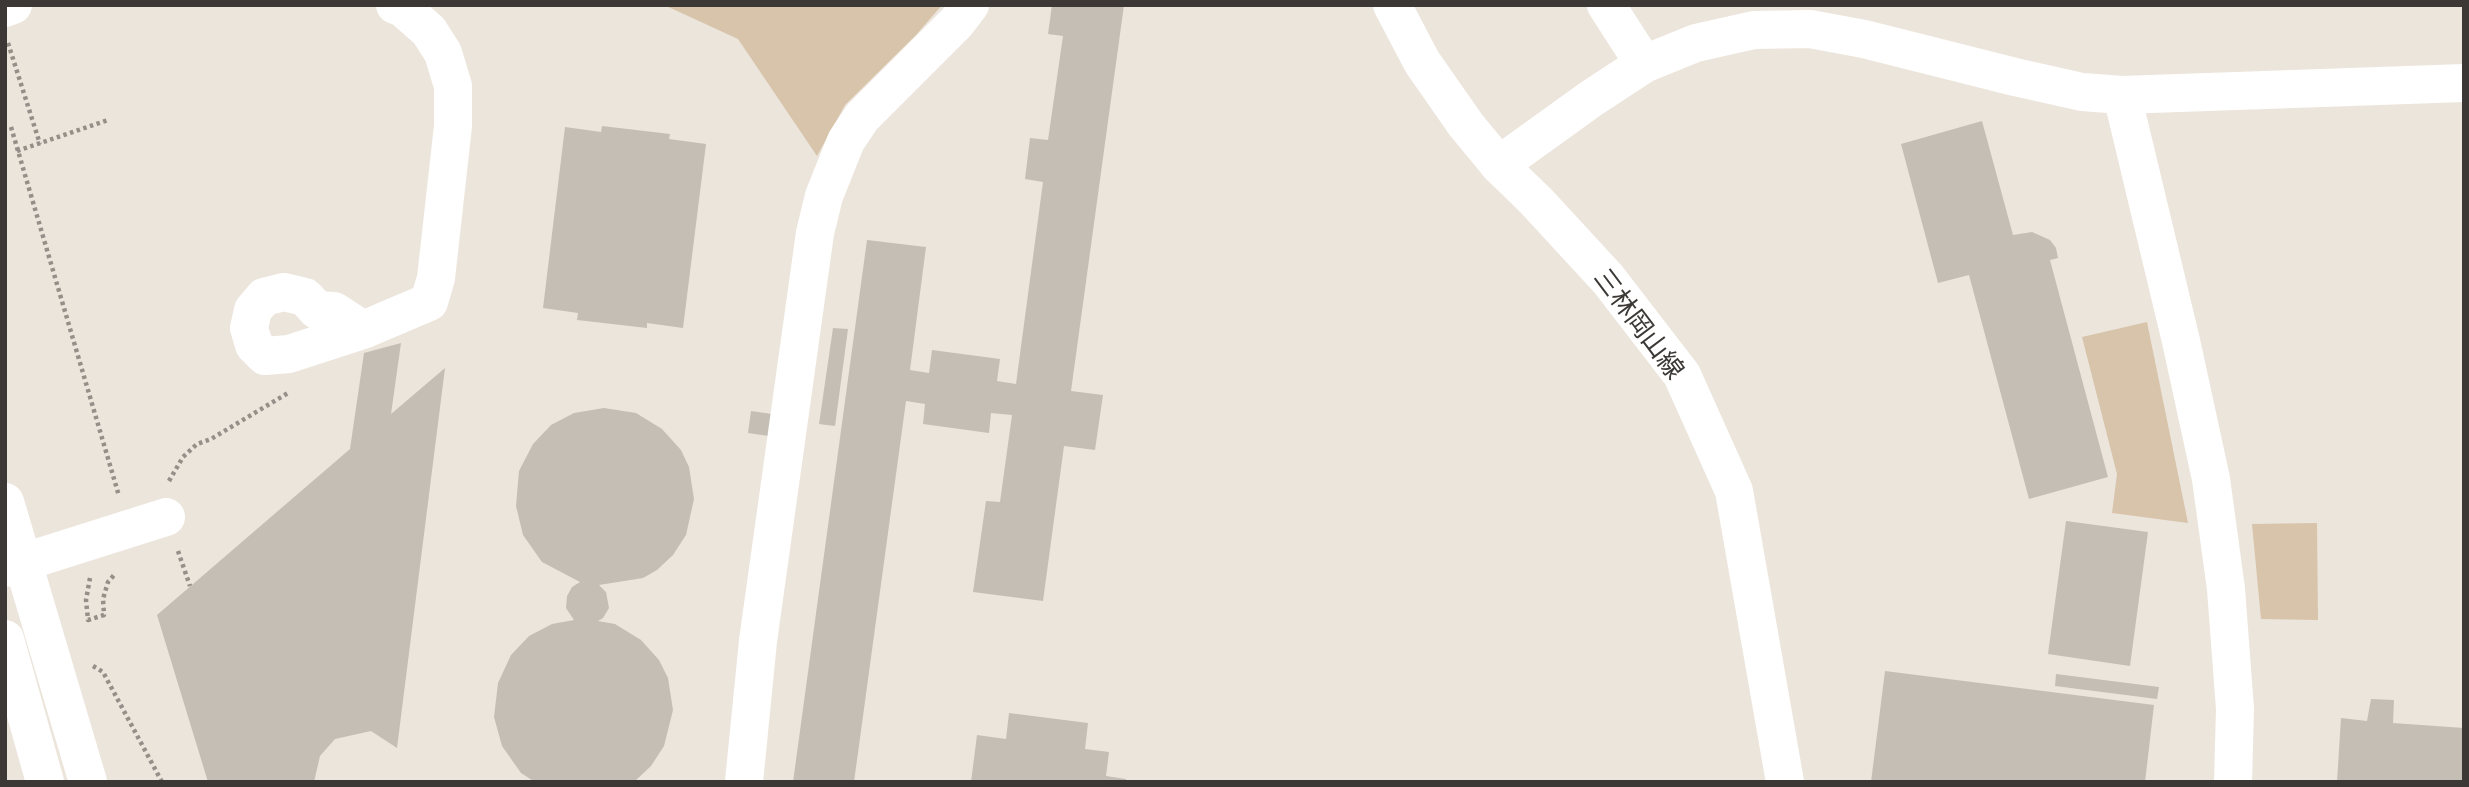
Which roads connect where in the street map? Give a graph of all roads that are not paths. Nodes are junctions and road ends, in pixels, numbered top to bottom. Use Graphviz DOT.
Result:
graph roads {
  1 [pos="13,5"];
  2 [pos="395,5"];
  3 [pos="970,5"];
  4 [pos="1392,5"];
  5 [pos="1606,5"];
  6 [pos="5,8"];
  7 [pos="1644,64"];
  8 [pos="2464,83"];
  9 [pos="2122,95"];
  10 [pos="1499,165"];
  11 [pos="363,330"];
  12 [pos="5,502"];
  13 [pos="166,517"];
  14 [pos="5,568"];
  15 [pos="5,639"];
  16 [pos="14,697"];
  17 [pos="45,782"];
  18 [pos="88,782"];
  19 [pos="744,782"];
  20 [pos="1785,782"];
  21 [pos="2233,782"];
  1 -- 6 [label="street"];
  2 -- 11 [label="street"];
  3 -- 19 [label="street"];
  4 -- 10 [label="street, 三林岡山線"];
  5 -- 7 [label="street"];
  7 -- 9 [label="street"];
  7 -- 10 [label="street"];
  8 -- 9 [label="street"];
  9 -- 21 [label="street"];
  10 -- 20 [label="street, 三林岡山線"];
  11 -- 11 [label="street"];
  12 -- 18 [label="street"];
  13 -- 14 [label="street"];
  15 -- 16 [label="street"];
  16 -- 17 [label="street"];
}
